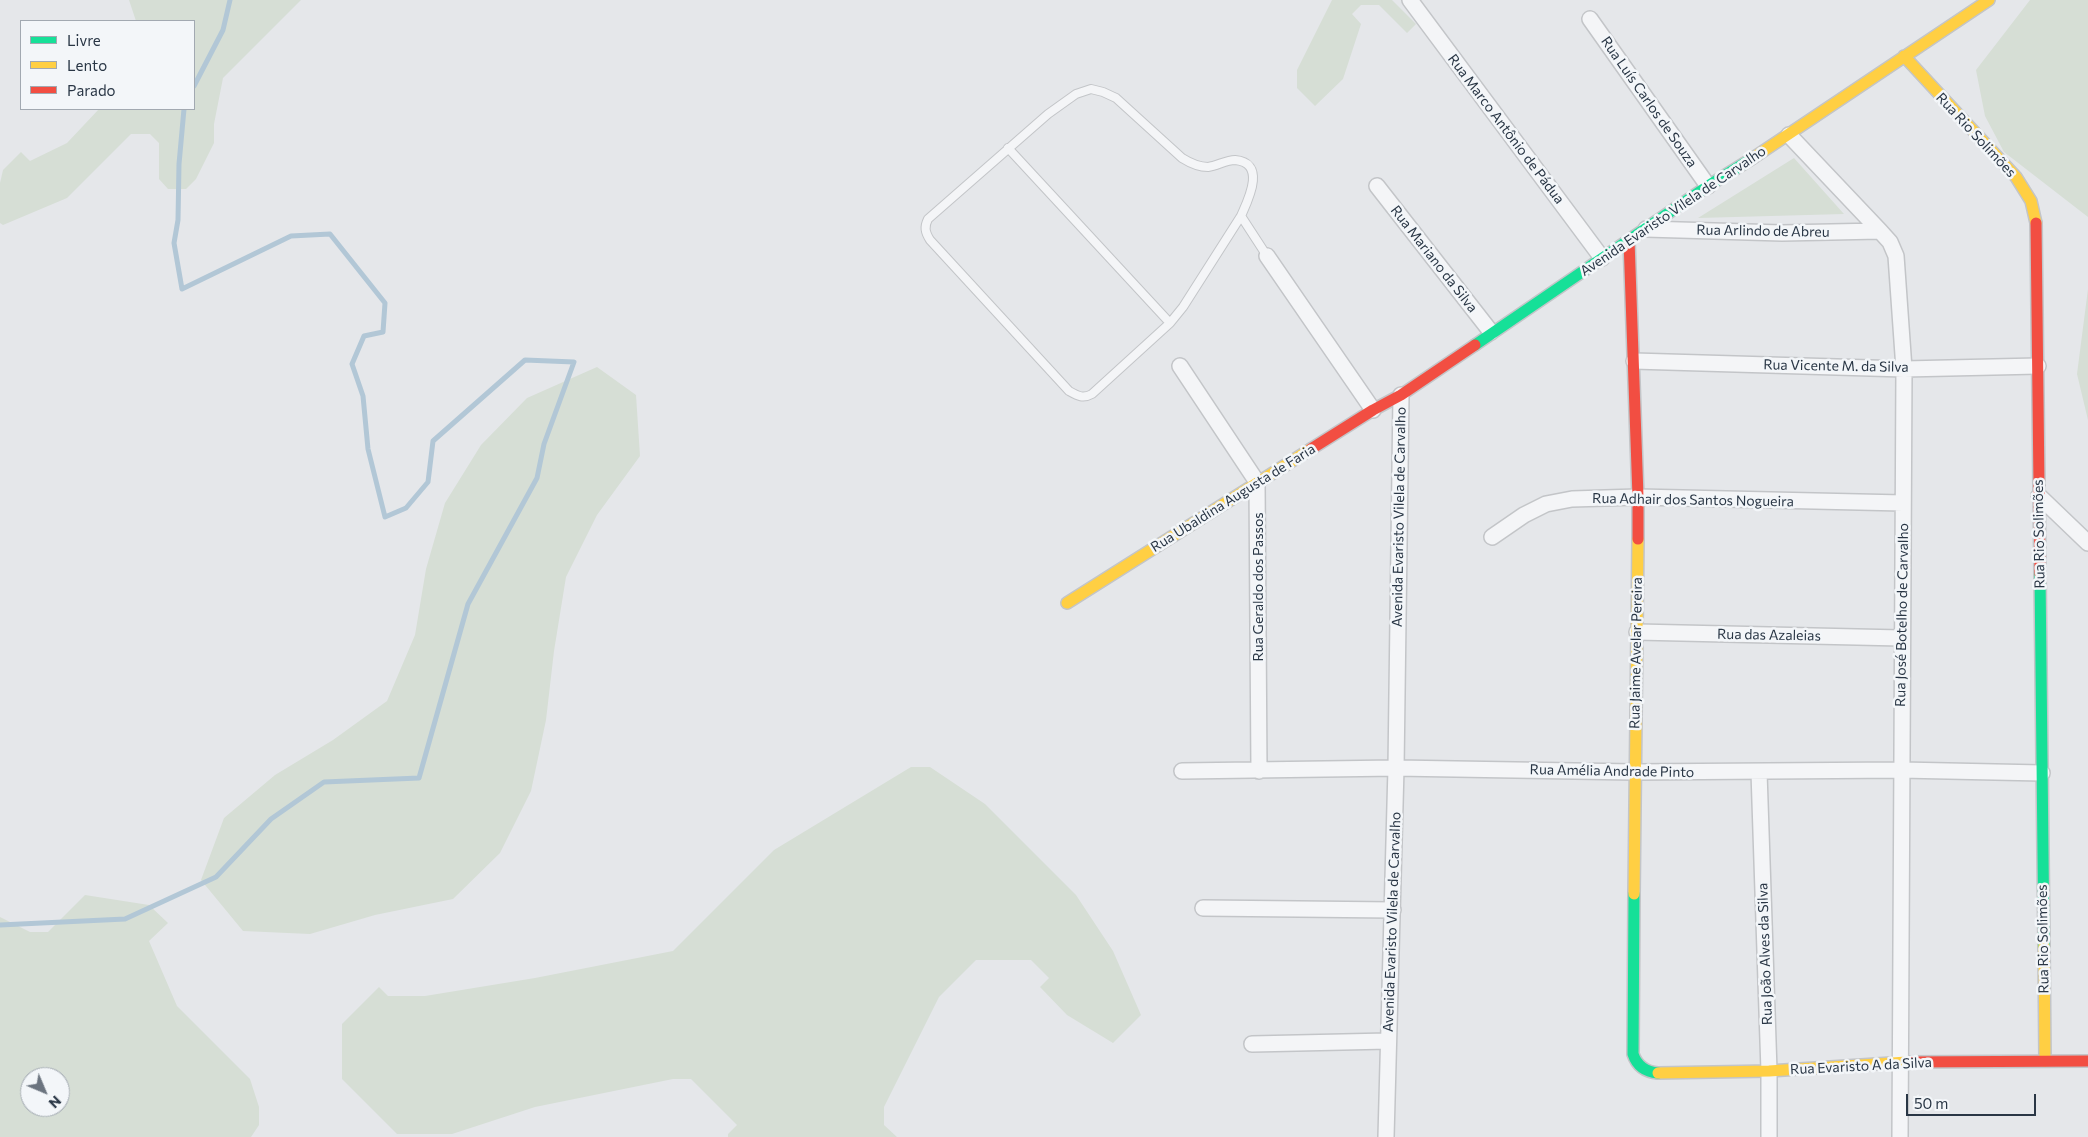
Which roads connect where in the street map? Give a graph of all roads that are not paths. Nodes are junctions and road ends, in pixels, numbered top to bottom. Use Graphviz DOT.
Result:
graph roads {
  1 [pos="1410,0"];
  2 [pos="1989,0"];
  3 [pos="1590,19"];
  4 [pos="1904,56"];
  5 [pos="1789,135"];
  6 [pos="1008,148"];
  7 [pos="1377,186"];
  8 [pos="1708,186"];
  9 [pos="1241,216"];
  10 [pos="1646,229"];
  11 [pos="1880,231"];
  12 [pos="1629,240"];
  13 [pos="1267,256"];
  14 [pos="1602,258"];
  15 [pos="1170,323"];
  16 [pos="1491,332"];
  17 [pos="1634,361"];
  18 [pos="1180,366"];
  19 [pos="2038,366"];
  20 [pos="1904,369"];
  21 [pos="1401,395"];
  22 [pos="1373,410"];
  23 [pos="1257,482"];
  24 [pos="2039,496"];
  25 [pos="1638,497"];
  26 [pos="1903,503"];
  27 [pos="1492,537"];
  28 [pos="2088,542"];
  29 [pos="1067,603"];
  30 [pos="1637,632"];
  31 [pos="1901,638"];
  32 [pos="1396,768"];
  33 [pos="1901,770"];
  34 [pos="1182,771"];
  35 [pos="1259,771"];
  36 [pos="1634,772"];
  37 [pos="1759,772"];
  38 [pos="2042,773"];
  39 [pos="1203,908"];
  40 [pos="1393,910"];
  41 [pos="1388,1041"];
  42 [pos="1252,1044"];
  43 [pos="2045,1061"];
  44 [pos="2088,1061"];
  45 [pos="1900,1062"];
  46 [pos="1636,1065"];
  47 [pos="1769,1071"];
  48 [pos="1386,1137"];
  49 [pos="1769,1137"];
  50 [pos="1900,1137"];
  1 -- 14 [label="street, Rua Marco Antônio de Pádua"];
  2 -- 4 [label="street, Avenida Evaristo Vilela de Carvalho"];
  3 -- 8 [label="street, Rua Luís Carlos de Souza"];
  4 -- 5 [label="street, Avenida Evaristo Vilela de Carvalho"];
  4 -- 19 [label="street, Rua Rio Solimões"];
  5 -- 8 [label="street, Avenida Evaristo Vilela de Carvalho"];
  5 -- 11 [label="street, Rua José Botelho de Carvalho"];
  6 -- 9 [label="lane"];
  6 -- 15 [label="lane"];
  6 -- 15 [label="lane"];
  7 -- 16 [label="street, Rua Mariano da Silva"];
  8 -- 10 [label="street, Avenida Evaristo Vilela de Carvalho"];
  9 -- 13 [label="lane"];
  9 -- 15 [label="lane"];
  10 -- 11 [label="street, Rua Arlindo de Abreu"];
  10 -- 12 [label="street, Avenida Evaristo Vilela de Carvalho"];
  11 -- 20 [label="street, Rua José Botelho de Carvalho"];
  12 -- 14 [label="street, Avenida Evaristo Vilela de Carvalho"];
  12 -- 17 [label="street, Rua Jaime Avelar Pereira"];
  13 -- 22 [label="street"];
  14 -- 16 [label="street, Avenida Evaristo Vilela de Carvalho"];
  16 -- 21 [label="street, Avenida Evaristo Vilela de Carvalho"];
  17 -- 20 [label="street, Rua Vicente M. da Silva"];
  17 -- 25 [label="street, Rua Jaime Avelar Pereira"];
  18 -- 23 [label="street"];
  19 -- 20 [label="street, Rua Vicente M. da Silva"];
  19 -- 24 [label="street, Rua Rio Solimões"];
  20 -- 26 [label="street, Rua José Botelho de Carvalho"];
  21 -- 22 [label="street, Rua Ubaldina Augusta de Faria"];
  21 -- 32 [label="street, Avenida Evaristo Vilela de Carvalho"];
  22 -- 23 [label="street, Rua Ubaldina Augusta de Faria"];
  23 -- 29 [label="street, Rua Ubaldina Augusta de Faria"];
  23 -- 35 [label="street, Rua Geraldo dos Passos"];
  24 -- 28 [label="street"];
  24 -- 38 [label="street, Rua Rio Solimões"];
  25 -- 26 [label="street, Rua Adhair dos Santos Nogueira"];
  25 -- 27 [label="street, Rua Adhair dos Santos Nogueira"];
  25 -- 30 [label="street, Rua Jaime Avelar Pereira"];
  26 -- 31 [label="street, Rua José Botelho de Carvalho"];
  30 -- 31 [label="street, Rua das Azaleias"];
  30 -- 36 [label="street, Rua Jaime Avelar Pereira"];
  31 -- 33 [label="street, Rua José Botelho de Carvalho"];
  32 -- 35 [label="street, Rua Amélia Andrade Pinto"];
  32 -- 36 [label="street, Rua Amélia Andrade Pinto"];
  32 -- 40 [label="street, Avenida Evaristo Vilela de Carvalho"];
  33 -- 37 [label="street, Rua Amélia Andrade Pinto"];
  33 -- 38 [label="street, Rua Amélia Andrade Pinto"];
  33 -- 45 [label="street, Rua José Botelho de Carvalho"];
  34 -- 35 [label="street, Rua Amélia Andrade Pinto"];
  36 -- 37 [label="street, Rua Amélia Andrade Pinto"];
  36 -- 46 [label="street, Rua Jaime Avelar Pereira"];
  37 -- 47 [label="street, Rua João Alves da Silva"];
  38 -- 43 [label="street, Rua Rio Solimões"];
  39 -- 40 [label="street"];
  40 -- 41 [label="street, Avenida Evaristo Vilela de Carvalho"];
  41 -- 42 [label="street"];
  41 -- 48 [label="street, Avenida Evaristo Vilela de Carvalho"];
  43 -- 44 [label="street, Rua Evaristo A da Silva"];
  43 -- 45 [label="street, Rua Evaristo A da Silva"];
  45 -- 47 [label="street, Rua Evaristo A da Silva"];
  45 -- 50 [label="street, Rua José Botelho de Carvalho"];
  46 -- 47 [label="street, Rua Evaristo A da Silva"];
  47 -- 49 [label="street, Rua João Alves da Silva"];
}
